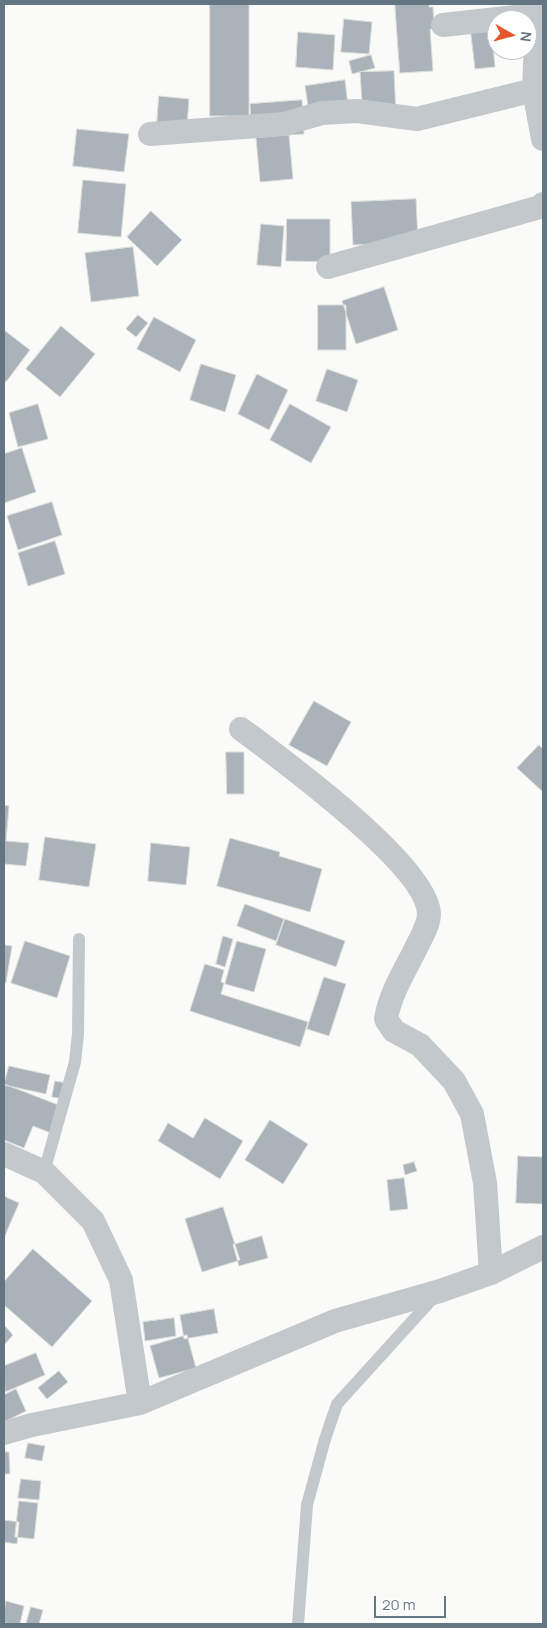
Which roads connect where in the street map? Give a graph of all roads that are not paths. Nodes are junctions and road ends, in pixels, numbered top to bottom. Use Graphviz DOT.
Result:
graph roads {
  1 [pos="541,15"];
  2 [pos="443,24"];
  3 [pos="534,90"];
  4 [pos="150,134"];
  5 [pos="543,140"];
  6 [pos="543,204"];
  7 [pos="328,267"];
  8 [pos="242,729"];
  9 [pos="79,939"];
  10 [pos="4,1154"];
  11 [pos="44,1172"];
  12 [pos="543,1247"];
  13 [pos="491,1273"];
  14 [pos="440,1291"];
  15 [pos="140,1403"];
  16 [pos="4,1434"];
  17 [pos="298,1624"];
  1 -- 2 [label="street"];
  1 -- 3 [label="street"];
  3 -- 4 [label="street"];
  3 -- 5 [label="street"];
  6 -- 7 [label="street"];
  8 -- 13 [label="street"];
  9 -- 11 [label="lane"];
  10 -- 11 [label="street"];
  11 -- 15 [label="street"];
  12 -- 13 [label="street"];
  13 -- 14 [label="street"];
  14 -- 15 [label="street"];
  14 -- 17 [label="lane"];
  15 -- 16 [label="street"];
}
